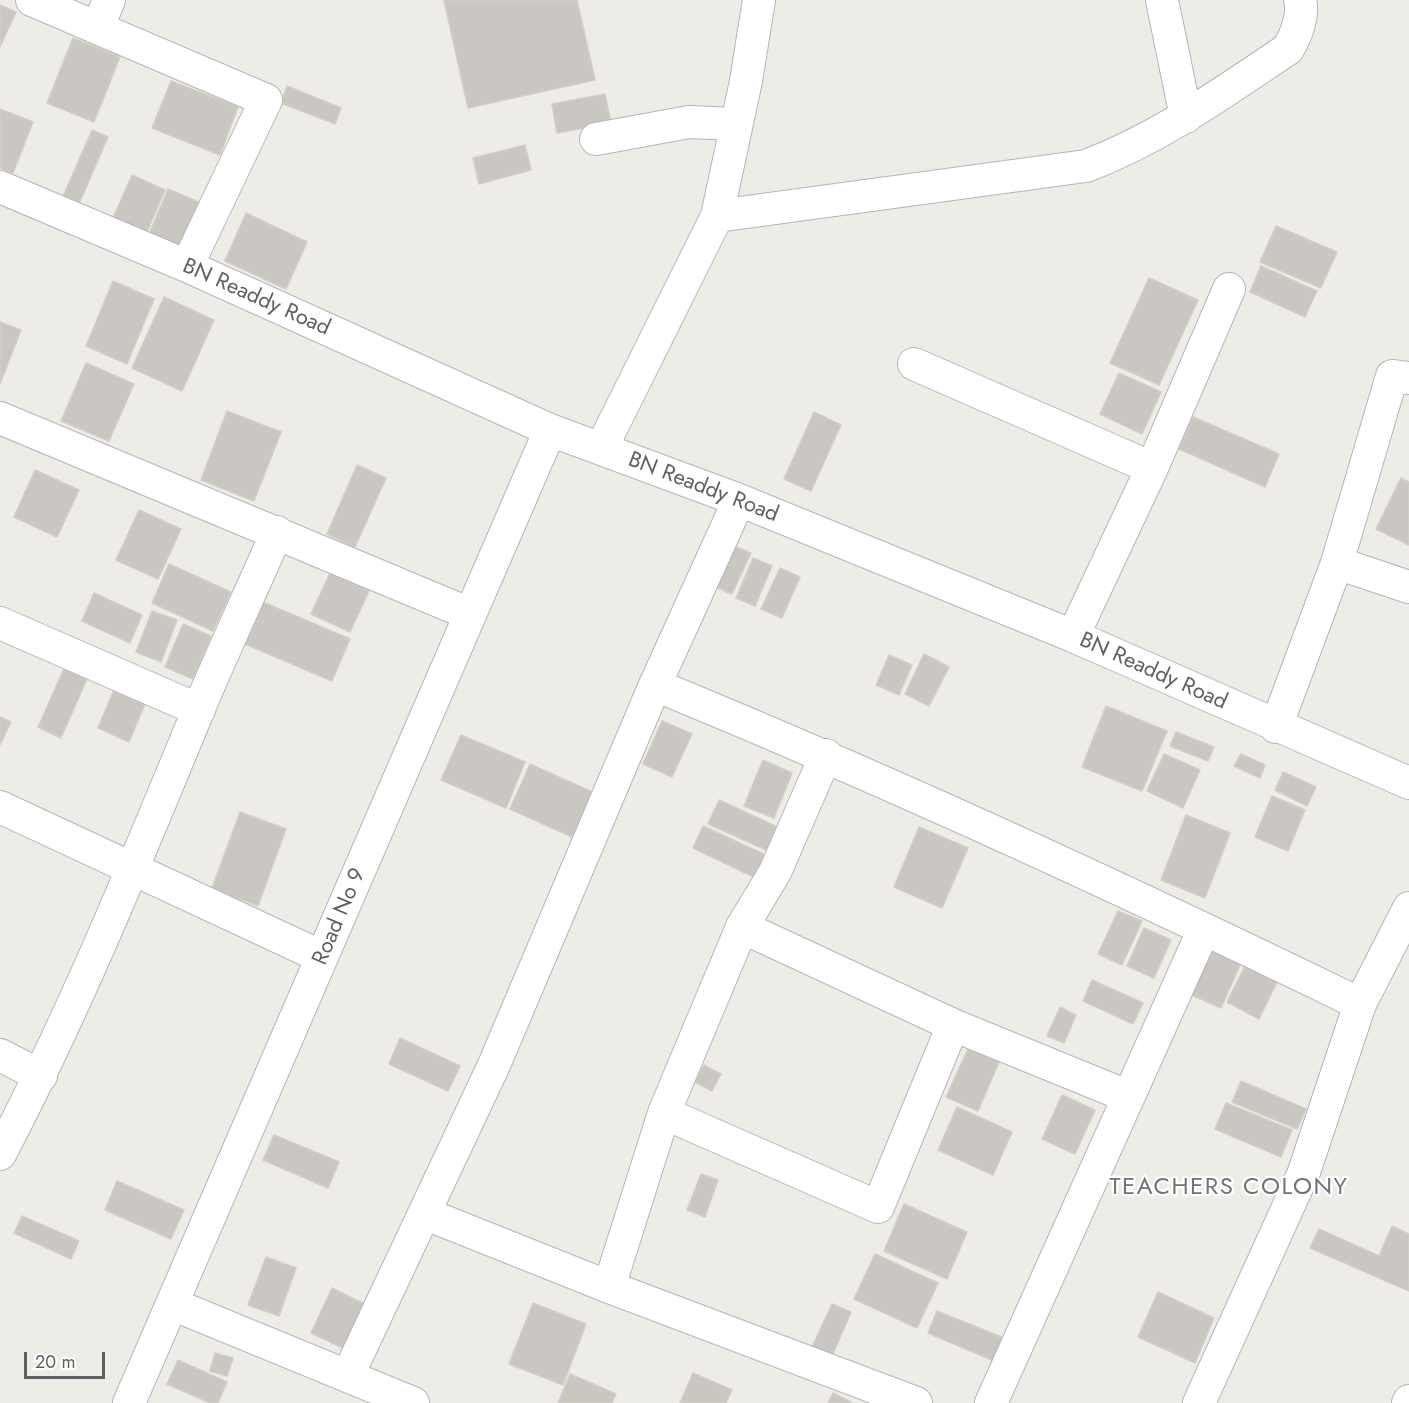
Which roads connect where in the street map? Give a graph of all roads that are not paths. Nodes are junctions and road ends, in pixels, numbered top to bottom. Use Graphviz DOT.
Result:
graph roads {
  1 [pos="32,0"];
  2 [pos="759,0"];
  3 [pos="1162,0"];
  4 [pos="1300,0"];
  5 [pos="103,13"];
  6 [pos="1185,117"];
  7 [pos="736,124"];
  8 [pos="596,139"];
  9 [pos="0,187"];
  10 [pos="717,216"];
  11 [pos="187,266"];
  12 [pos="1229,289"];
  13 [pos="914,364"];
  14 [pos="1409,378"];
  15 [pos="0,418"];
  16 [pos="550,430"];
  17 [pos="601,449"];
  18 [pos="1152,468"];
  19 [pos="739,500"];
  20 [pos="277,532"];
  21 [pos="1337,563"];
  22 [pos="1409,587"];
  23 [pos="470,614"];
  24 [pos="0,623"];
  25 [pos="1073,636"];
  26 [pos="655,685"];
  27 [pos="199,710"];
  28 [pos="1276,727"];
  29 [pos="825,755"];
  30 [pos="1409,783"];
  31 [pos="0,807"];
  32 [pos="133,871"];
  33 [pos="1409,908"];
  34 [pos="742,927"];
  35 [pos="1204,929"];
  36 [pos="322,957"];
  37 [pos="1360,1004"];
  38 [pos="952,1025"];
  39 [pos="0,1055"];
  40 [pos="41,1076"];
  41 [pos="1127,1096"];
  42 [pos="663,1113"];
  43 [pos="0,1154"];
  44 [pos="426,1214"];
  45 [pos="609,1287"];
  46 [pos="172,1304"];
  47 [pos="348,1375"];
  48 [pos="129,1403"];
  49 [pos="413,1403"];
  50 [pos="916,1403"];
  51 [pos="991,1403"];
  52 [pos="1199,1403"];
  1 -- 5 [label="street"];
  2 -- 7 [label="street"];
  3 -- 6 [label="street"];
  4 -- 6 [label="street"];
  5 -- 11 [label="street"];
  6 -- 10 [label="street"];
  7 -- 8 [label="street"];
  7 -- 10 [label="street"];
  9 -- 11 [label="street, BN Readdy Road"];
  10 -- 17 [label="street"];
  11 -- 16 [label="street, BN Readdy Road"];
  12 -- 18 [label="street"];
  13 -- 18 [label="street"];
  14 -- 21 [label="street"];
  15 -- 20 [label="street"];
  16 -- 17 [label="street, BN Readdy Road"];
  16 -- 23 [label="street, Road No 9"];
  17 -- 19 [label="street, BN Readdy Road"];
  18 -- 25 [label="street"];
  19 -- 25 [label="street, BN Readdy Road"];
  19 -- 26 [label="street"];
  20 -- 23 [label="street"];
  20 -- 27 [label="street"];
  21 -- 22 [label="street"];
  21 -- 28 [label="street"];
  23 -- 36 [label="street, Road No 9"];
  24 -- 27 [label="street"];
  25 -- 28 [label="street, BN Readdy Road"];
  26 -- 29 [label="street"];
  26 -- 44 [label="street"];
  27 -- 32 [label="street"];
  28 -- 30 [label="street, BN Readdy Road"];
  29 -- 34 [label="street"];
  29 -- 35 [label="street"];
  31 -- 32 [label="street"];
  32 -- 36 [label="street"];
  32 -- 40 [label="street"];
  33 -- 37 [label="street"];
  34 -- 38 [label="street"];
  34 -- 42 [label="street"];
  35 -- 37 [label="street"];
  35 -- 41 [label="street"];
  36 -- 46 [label="street, Road No 9"];
  37 -- 52 [label="street"];
  38 -- 41 [label="street"];
  38 -- 42 [label="street"];
  39 -- 40 [label="street"];
  40 -- 43 [label="street"];
  41 -- 51 [label="street"];
  42 -- 45 [label="street"];
  44 -- 45 [label="street"];
  44 -- 47 [label="street"];
  45 -- 50 [label="street"];
  46 -- 47 [label="street"];
  46 -- 48 [label="street, Road No 9"];
  47 -- 49 [label="street"];
}
